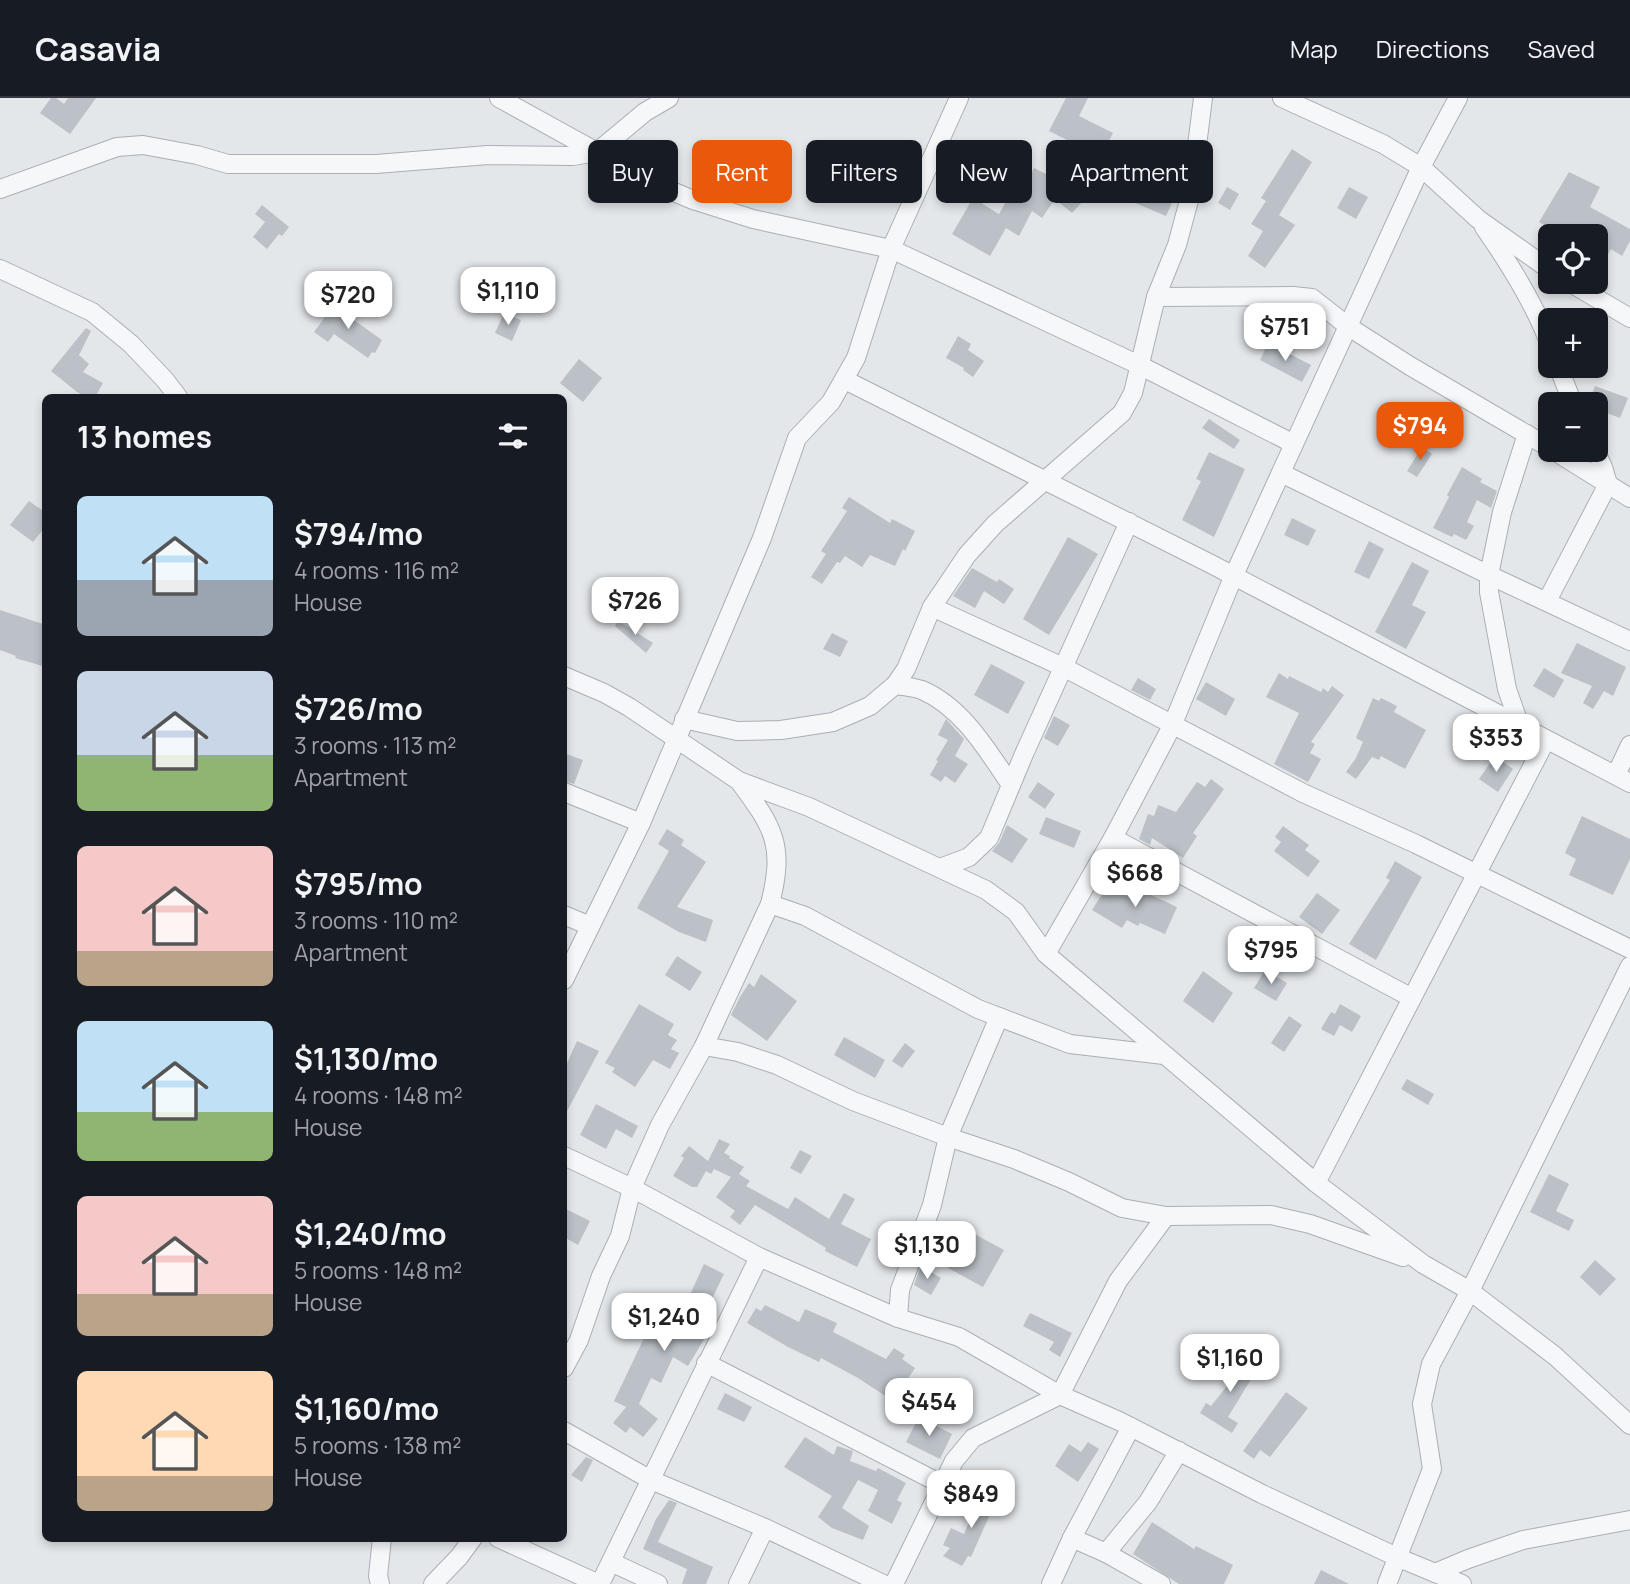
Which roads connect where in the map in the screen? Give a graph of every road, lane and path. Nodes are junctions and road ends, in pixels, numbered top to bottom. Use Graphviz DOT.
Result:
graph roads {
  1 [pos="499,98"];
  2 [pos="669,98"];
  3 [pos="959,98"];
  4 [pos="1203,98"];
  5 [pos="1282,98"];
  6 [pos="1458,98"];
  7 [pos="611,140"];
  8 [pos="588,147"];
  9 [pos="588,154"];
  10 [pos="1421,167"];
  11 [pos="0,188"];
  12 [pos="678,194"];
  13 [pos="1478,219"];
  14 [pos="891,249"];
  15 [pos="1538,262"];
  16 [pos="0,269"];
  17 [pos="1589,294"];
  18 [pos="1156,297"];
  19 [pos="1538,318"];
  20 [pos="1630,318"];
  21 [pos="1349,327"];
  22 [pos="1139,365"];
  23 [pos="845,380"];
  24 [pos="176,394"];
  25 [pos="1527,434"];
  26 [pos="1538,441"];
  27 [pos="1294,444"];
  28 [pos="1573,462"];
  29 [pos="1600,462"];
  30 [pos="1281,473"];
  31 [pos="1046,480"];
  32 [pos="1608,484"];
  33 [pos="1630,498"];
  34 [pos="1129,522"];
  35 [pos="1234,575"];
  36 [pos="1489,575"];
  37 [pos="1547,601"];
  38 [pos="932,607"];
  39 [pos="1630,641"];
  40 [pos="1063,667"];
  41 [pos="567,677"];
  42 [pos="895,685"];
  43 [pos="684,719"];
  44 [pos="1172,726"];
  45 [pos="1520,726"];
  46 [pos="676,738"];
  47 [pos="1546,740"];
  48 [pos="1630,745"];
  49 [pos="1623,779"];
  50 [pos="739,781"];
  51 [pos="1011,785"];
  52 [pos="567,793"];
  53 [pos="641,823"];
  54 [pos="1113,838"];
  55 [pos="940,867"];
  56 [pos="1476,873"];
  57 [pos="770,904"];
  58 [pos="567,916"];
  59 [pos="590,926"];
  60 [pos="1630,949"];
  61 [pos="1046,954"];
  62 [pos="1630,966"];
  63 [pos="567,974"];
  64 [pos="1412,998"];
  65 [pos="999,1017"];
  66 [pos="704,1046"];
  67 [pos="1165,1055"];
  68 [pos="948,1137"];
  69 [pos="567,1157"];
  70 [pos="1316,1183"];
  71 [pos="632,1188"];
  72 [pos="1166,1216"];
  73 [pos="759,1256"];
  74 [pos="1423,1264"];
  75 [pos="1470,1291"];
  76 [pos="898,1318"];
  77 [pos="567,1362"];
  78 [pos="706,1363"];
  79 [pos="1060,1395"];
  80 [pos="1630,1425"];
  81 [pos="1131,1427"];
  82 [pos="567,1434"];
  83 [pos="1179,1451"];
  84 [pos="651,1480"];
  85 [pos="943,1485"];
  86 [pos="1630,1520"];
  87 [pos="765,1528"];
  88 [pos="1072,1538"];
  89 [pos="382,1542"];
  90 [pos="470,1542"];
  91 [pos="507,1542"];
  92 [pos="1106,1553"];
  93 [pos="1399,1558"];
  94 [pos="611,1562"];
  95 [pos="1435,1573"];
  96 [pos="380,1584"];
  97 [pos="433,1584"];
  98 [pos="599,1584"];
  99 [pos="658,1584"];
  100 [pos="738,1584"];
  101 [pos="883,1584"];
  102 [pos="894,1584"];
  103 [pos="1051,1584"];
  104 [pos="1161,1584"];
  105 [pos="1387,1584"];
  106 [pos="1462,1584"];
  1 -- 8 [label="street"];
  2 -- 7 [label="street"];
  3 -- 14 [label="street"];
  4 -- 18 [label="street"];
  5 -- 10 [label="street"];
  6 -- 10 [label="street"];
  9 -- 11 [label="street"];
  10 -- 13 [label="street"];
  10 -- 21 [label="street"];
  12 -- 14 [label="street"];
  13 -- 15 [label="street"];
  13 -- 19 [label="street"];
  14 -- 22 [label="street"];
  14 -- 23 [label="street"];
  16 -- 24 [label="street"];
  17 -- 20 [label="street"];
  18 -- 21 [label="street"];
  18 -- 22 [label="street"];
  21 -- 25 [label="street"];
  21 -- 27 [label="street"];
  22 -- 27 [label="street"];
  22 -- 31 [label="street"];
  23 -- 31 [label="street"];
  23 -- 43 [label="street"];
  25 -- 26 [label="street"];
  25 -- 36 [label="street"];
  27 -- 30 [label="street"];
  28 -- 32 [label="street"];
  29 -- 32 [label="street"];
  30 -- 35 [label="street"];
  30 -- 36 [label="street"];
  31 -- 34 [label="street"];
  31 -- 38 [label="street"];
  32 -- 33 [label="street"];
  32 -- 37 [label="street"];
  34 -- 35 [label="street"];
  34 -- 40 [label="street"];
  35 -- 44 [label="street"];
  35 -- 45 [label="street"];
  36 -- 37 [label="street"];
  36 -- 45 [label="street"];
  37 -- 39 [label="street"];
  38 -- 40 [label="street"];
  38 -- 42 [label="street"];
  40 -- 44 [label="street"];
  40 -- 51 [label="street"];
  41 -- 46 [label="street"];
  42 -- 43 [label="street"];
  42 -- 51 [label="street"];
  43 -- 46 [label="street"];
  44 -- 54 [label="street"];
  44 -- 56 [label="street"];
  45 -- 47 [label="street"];
  46 -- 50 [label="street"];
  46 -- 53 [label="street"];
  47 -- 49 [label="street"];
  47 -- 56 [label="street"];
  48 -- 49 [label="street"];
  50 -- 55 [label="street"];
  50 -- 57 [label="street"];
  51 -- 55 [label="street"];
  52 -- 53 [label="street"];
  53 -- 59 [label="street"];
  54 -- 61 [label="street"];
  54 -- 64 [label="street"];
  55 -- 61 [label="street"];
  56 -- 60 [label="street"];
  56 -- 64 [label="street"];
  57 -- 65 [label="street"];
  57 -- 66 [label="street"];
  58 -- 59 [label="street"];
  59 -- 63 [label="street"];
  61 -- 67 [label="street"];
  62 -- 75 [label="street"];
  64 -- 70 [label="street"];
  65 -- 67 [label="street"];
  65 -- 68 [label="street"];
  66 -- 68 [label="street"];
  66 -- 71 [label="street"];
  67 -- 70 [label="street"];
  68 -- 72 [label="street"];
  68 -- 76 [label="street"];
  69 -- 71 [label="street"];
  70 -- 74 [label="street"];
  71 -- 73 [label="street"];
  71 -- 77 [label="street"];
  72 -- 74 [label="street"];
  72 -- 79 [label="street"];
  73 -- 76 [label="street"];
  73 -- 78 [label="street"];
  74 -- 75 [label="street"];
  75 -- 80 [label="street"];
  75 -- 93 [label="street"];
  76 -- 79 [label="street"];
  78 -- 84 [label="street"];
  78 -- 85 [label="street"];
  79 -- 81 [label="street"];
  79 -- 85 [label="street"];
  81 -- 83 [label="street"];
  81 -- 88 [label="street"];
  82 -- 84 [label="street"];
  83 -- 92 [label="street"];
  83 -- 93 [label="street"];
  84 -- 87 [label="street"];
  84 -- 94 [label="street"];
  85 -- 102 [label="street"];
  86 -- 95 [label="street"];
  87 -- 100 [label="street"];
  87 -- 101 [label="street"];
  88 -- 92 [label="street"];
  88 -- 103 [label="street"];
  89 -- 96 [label="street"];
  90 -- 97 [label="street"];
  91 -- 98 [label="street"];
  92 -- 104 [label="street"];
  93 -- 95 [label="street"];
  93 -- 105 [label="street"];
  94 -- 98 [label="street"];
  94 -- 99 [label="street"];
  95 -- 106 [label="street"];
}
